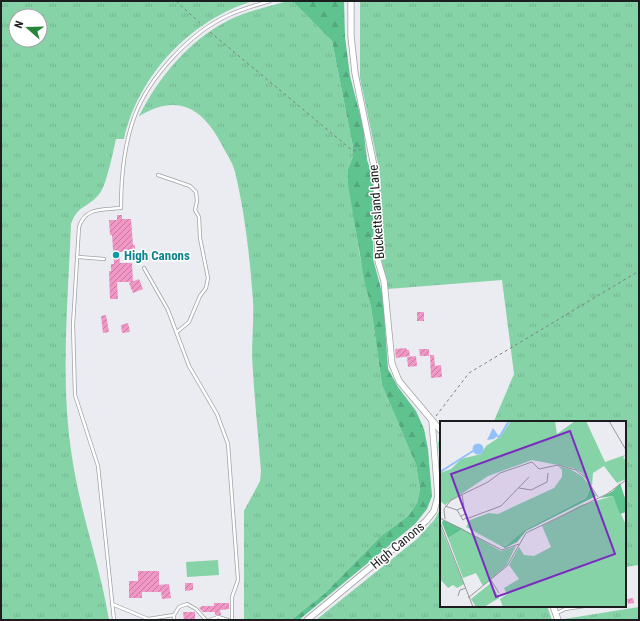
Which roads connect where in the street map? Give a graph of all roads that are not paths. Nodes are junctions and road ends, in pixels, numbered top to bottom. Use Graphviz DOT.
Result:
graph roads {
  1 [pos="270,1"];
  2 [pos="351,1"];
  3 [pos="158,175"];
  4 [pos="78,257"];
  5 [pos="104,259"];
  6 [pos="144,268"];
  7 [pos="177,332"];
  8 [pos="432,421"];
  9 [pos="440,430"];
  10 [pos="112,604"];
  11 [pos="553,607"];
  12 [pos="565,608"];
  13 [pos="556,613"];
  14 [pos="174,615"];
  15 [pos="114,620"];
  16 [pos="174,620"];
  17 [pos="206,620"];
  18 [pos="210,620"];
  19 [pos="228,620"];
  20 [pos="232,620"];
  21 [pos="307,620"];
  22 [pos="558,620"];
  1 -- 4 [label="lane"];
  2 -- 8 [label="street, Buckettsland Lane"];
  3 -- 7 [label="lane"];
  4 -- 5 [label="lane"];
  4 -- 10 [label="lane"];
  6 -- 7 [label="lane"];
  7 -- 20 [label="lane"];
  8 -- 9 [label="street, Buckettsland Lane"];
  8 -- 21 [label="street, High Canons"];
  10 -- 14 [label="lane"];
  10 -- 15 [label="lane"];
  11 -- 13 [label="street"];
  12 -- 13 [label="lane"];
  13 -- 22 [label="street"];
  14 -- 16 [label="lane"];
  14 -- 17 [label="lane"];
  18 -- 19 [label="lane"];
}
